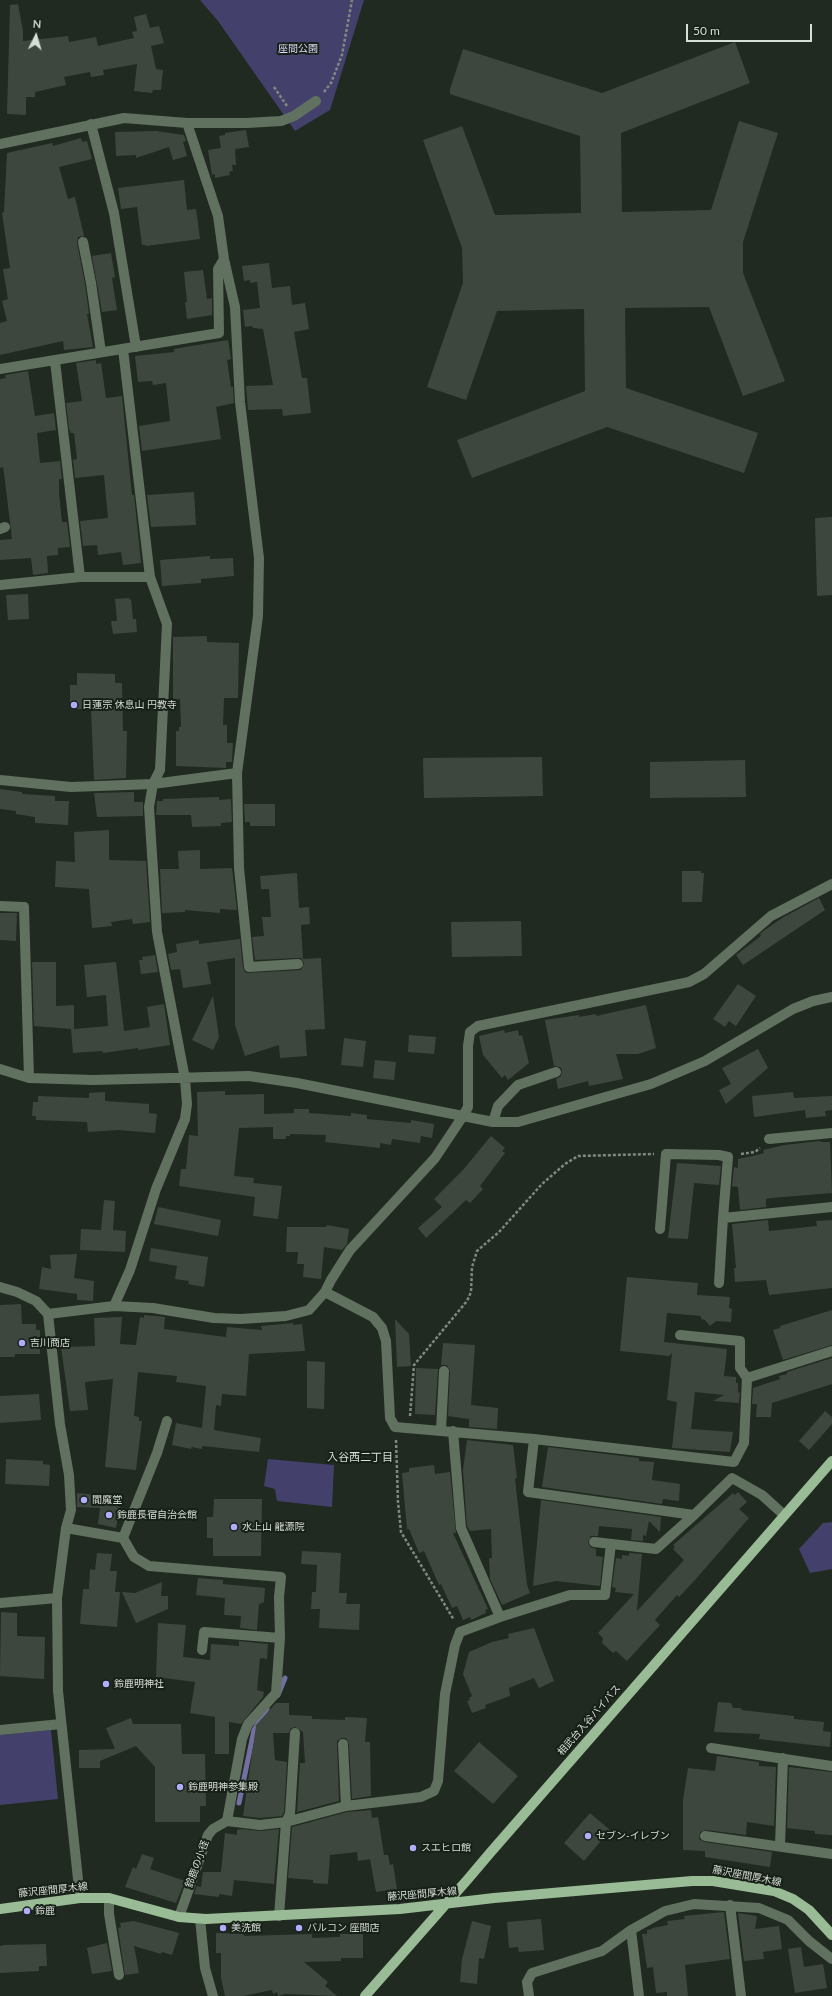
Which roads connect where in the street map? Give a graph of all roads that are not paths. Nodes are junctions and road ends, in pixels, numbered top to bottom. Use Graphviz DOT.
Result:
graph roads {
  1 [pos="316,101"];
  2 [pos="187,122"];
  3 [pos="91,124"];
  4 [pos="0,144"];
  5 [pos="83,242"];
  6 [pos="224,259"];
  7 [pos="136,347"];
  8 [pos="123,349"];
  9 [pos="101,352"];
  10 [pos="55,361"];
  11 [pos="0,369"];
  12 [pos="80,577"];
  13 [pos="150,577"];
  14 [pos="0,585"];
  15 [pos="237,773"];
  16 [pos="0,780"];
  17 [pos="153,784"];
  18 [pos="832,884"];
  19 [pos="0,906"];
  20 [pos="298,964"];
  21 [pos="832,998"];
  22 [pos="0,1069"];
  23 [pos="556,1072"];
  24 [pos="29,1078"];
  25 [pos="185,1079"];
  26 [pos="462,1116"];
  27 [pos="493,1122"];
  28 [pos="832,1133"];
  29 [pos="769,1139"];
  30 [pos="832,1207"];
  31 [pos="723,1218"];
  32 [pos="660,1230"];
  33 [pos="719,1283"];
  34 [pos="0,1288"];
  35 [pos="326,1292"];
  36 [pos="114,1306"];
  37 [pos="48,1314"];
  38 [pos="680,1335"];
  39 [pos="832,1351"];
  40 [pos="444,1370"];
  41 [pos="747,1378"];
  42 [pos="168,1421"];
  43 [pos="441,1430"];
  44 [pos="454,1431"];
  45 [pos="534,1439"];
  46 [pos="832,1461"];
  47 [pos="694,1515"];
  48 [pos="784,1515"];
  49 [pos="66,1528"];
  50 [pos="123,1538"];
  51 [pos="594,1542"];
  52 [pos="611,1544"];
  53 [pos="57,1598"];
  54 [pos="0,1603"];
  55 [pos="500,1617"];
  56 [pos="280,1638"];
  57 [pos="202,1650"];
  58 [pos="61,1724"];
  59 [pos="0,1730"];
  60 [pos="295,1733"];
  61 [pos="343,1744"];
  62 [pos="711,1748"];
  63 [pos="783,1758"];
  64 [pos="832,1766"];
  65 [pos="346,1806"];
  66 [pos="227,1822"];
  67 [pos="286,1822"];
  68 [pos="705,1836"];
  69 [pos="780,1846"];
  70 [pos="832,1854"];
  71 [pos="80,1898"];
  72 [pos="109,1898"];
  73 [pos="444,1905"];
  74 [pos="730,1905"];
  75 [pos="0,1909"];
  76 [pos="179,1916"];
  77 [pos="279,1916"];
  78 [pos="200,1919"];
  79 [pos="631,1930"];
  80 [pos="832,1935"];
  81 [pos="832,1959"];
  82 [pos="119,1975"];
  83 [pos="214,1996"];
  84 [pos="365,1996"];
  85 [pos="529,1996"];
  86 [pos="639,1996"];
  87 [pos="741,1996"];
  1 -- 2 [label="street"];
  2 -- 3 [label="street"];
  2 -- 6 [label="street"];
  3 -- 4 [label="street"];
  3 -- 7 [label="street"];
  5 -- 9 [label="street"];
  6 -- 7 [label="street"];
  6 -- 15 [label="street"];
  7 -- 8 [label="street"];
  8 -- 9 [label="street"];
  8 -- 13 [label="street"];
  9 -- 10 [label="street"];
  10 -- 11 [label="street"];
  10 -- 12 [label="street"];
  12 -- 13 [label="street"];
  12 -- 14 [label="street"];
  13 -- 17 [label="street"];
  15 -- 17 [label="street"];
  15 -- 20 [label="street"];
  16 -- 17 [label="street"];
  17 -- 25 [label="street"];
  18 -- 26 [label="street"];
  19 -- 24 [label="street"];
  21 -- 27 [label="street"];
  22 -- 24 [label="street"];
  23 -- 27 [label="street"];
  24 -- 25 [label="street"];
  25 -- 26 [label="street"];
  25 -- 36 [label="street"];
  26 -- 27 [label="street"];
  26 -- 35 [label="street"];
  28 -- 29 [label="street"];
  30 -- 31 [label="street"];
  31 -- 32 [label="street"];
  31 -- 33 [label="street"];
  34 -- 37 [label="street"];
  35 -- 36 [label="street"];
  35 -- 43 [label="street"];
  36 -- 37 [label="street"];
  37 -- 49 [label="street"];
  38 -- 41 [label="street"];
  39 -- 41 [label="street"];
  40 -- 43 [label="street"];
  41 -- 45 [label="street"];
  42 -- 50 [label="street"];
  43 -- 44 [label="street"];
  44 -- 45 [label="street"];
  44 -- 55 [label="street"];
  45 -- 47 [label="street"];
  46 -- 48 [label="main road, 相武台入谷バイパス"];
  47 -- 48 [label="street"];
  47 -- 52 [label="street"];
  48 -- 73 [label="main road, 相武台入谷バイパス"];
  49 -- 50 [label="street"];
  49 -- 53 [label="street"];
  50 -- 56 [label="street"];
  51 -- 52 [label="street"];
  52 -- 55 [label="street"];
  53 -- 54 [label="street"];
  53 -- 58 [label="street"];
  55 -- 65 [label="street"];
  56 -- 57 [label="street"];
  56 -- 66 [label="street"];
  58 -- 59 [label="street"];
  58 -- 71 [label="street"];
  60 -- 67 [label="street"];
  61 -- 65 [label="street"];
  62 -- 63 [label="street"];
  63 -- 64 [label="street"];
  63 -- 69 [label="street"];
  65 -- 67 [label="street"];
  66 -- 67 [label="street"];
  66 -- 76 [label="street, 鈴鹿の小径"];
  67 -- 77 [label="street"];
  68 -- 69 [label="street"];
  69 -- 70 [label="street"];
  71 -- 72 [label="main road, 藤沢座間厚木線"];
  71 -- 75 [label="main road, 藤沢座間厚木線"];
  72 -- 76 [label="main road, 藤沢座間厚木線"];
  72 -- 82 [label="street"];
  73 -- 77 [label="main road, 藤沢座間厚木線"];
  73 -- 80 [label="main road, 藤沢座間厚木線"];
  73 -- 84 [label="main road, 相武台入谷バイパス"];
  74 -- 79 [label="street"];
  74 -- 81 [label="street"];
  74 -- 87 [label="street"];
  76 -- 78 [label="main road, 藤沢座間厚木線"];
  77 -- 78 [label="main road, 藤沢座間厚木線"];
  78 -- 83 [label="street"];
  79 -- 85 [label="street"];
  79 -- 86 [label="street"];
}
